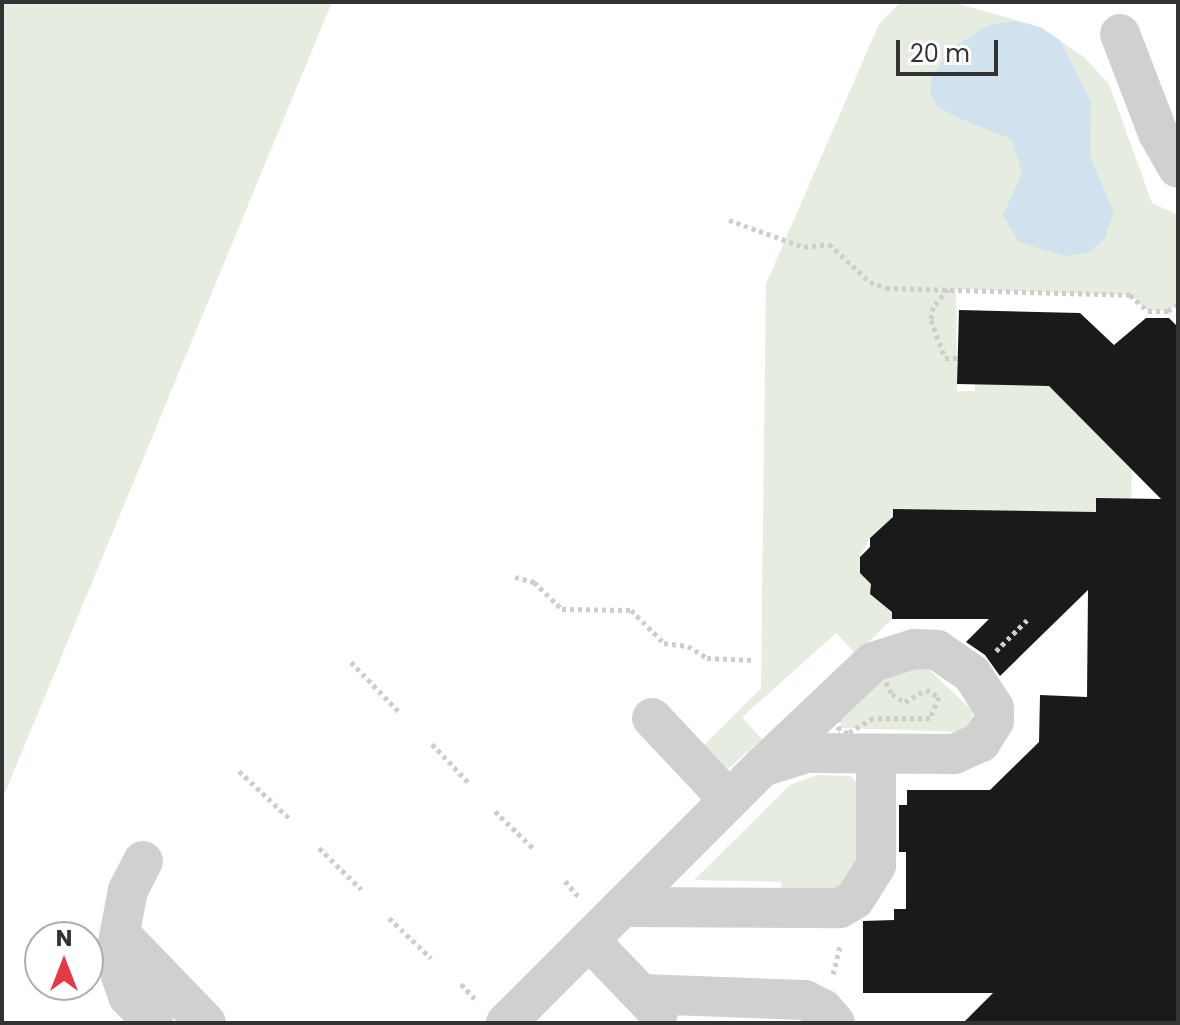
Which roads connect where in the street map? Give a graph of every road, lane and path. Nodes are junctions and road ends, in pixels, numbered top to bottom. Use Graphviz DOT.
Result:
graph roads {
  1 [pos="1120,34"];
  2 [pos="1178,168"];
  3 [pos="729,220"];
  4 [pos="949,289"];
  5 [pos="1178,304"];
  6 [pos="957,358"];
  7 [pos="515,577"];
  8 [pos="753,660"];
  9 [pos="351,662"];
  10 [pos="882,675"];
  11 [pos="401,714"];
  12 [pos="652,718"];
  13 [pos="432,744"];
  14 [pos="876,754"];
  15 [pos="762,767"];
  16 [pos="239,771"];
  17 [pos="469,783"];
  18 [pos="729,800"];
  19 [pos="495,811"];
  20 [pos="289,818"];
  21 [pos="319,848"];
  22 [pos="534,849"];
  23 [pos="143,861"];
  24 [pos="565,881"];
  25 [pos="361,889"];
  26 [pos="599,917"];
  27 [pos="389,918"];
  28 [pos="121,935"];
  29 [pos="841,939"];
  30 [pos="431,958"];
  31 [pos="161,977"];
  32 [pos="832,977"];
  33 [pos="642,994"];
  34 [pos="153,1023"];
  35 [pos="176,1023"];
  36 [pos="206,1023"];
  37 [pos="506,1023"];
  38 [pos="669,1023"];
  39 [pos="835,1023"];
  1 -- 2 [label="street"];
  3 -- 4 [label="path"];
  4 -- 5 [label="path"];
  4 -- 6 [label="path"];
  7 -- 8 [label="path"];
  9 -- 11 [label="path"];
  10 -- 10 [label="path"];
  12 -- 18 [label="street"];
  13 -- 17 [label="path"];
  14 -- 15 [label="street"];
  14 -- 15 [label="street"];
  14 -- 26 [label="street"];
  15 -- 18 [label="street"];
  16 -- 20 [label="path"];
  18 -- 26 [label="street"];
  19 -- 22 [label="path"];
  21 -- 25 [label="path"];
  23 -- 28 [label="street"];
  24 -- 26 [label="path"];
  26 -- 33 [label="street"];
  26 -- 37 [label="street"];
  27 -- 30 [label="path"];
  28 -- 31 [label="street"];
  28 -- 34 [label="street"];
  29 -- 32 [label="path"];
  31 -- 35 [label="street"];
  31 -- 36 [label="street"];
  33 -- 38 [label="street"];
  33 -- 39 [label="street"];
}
